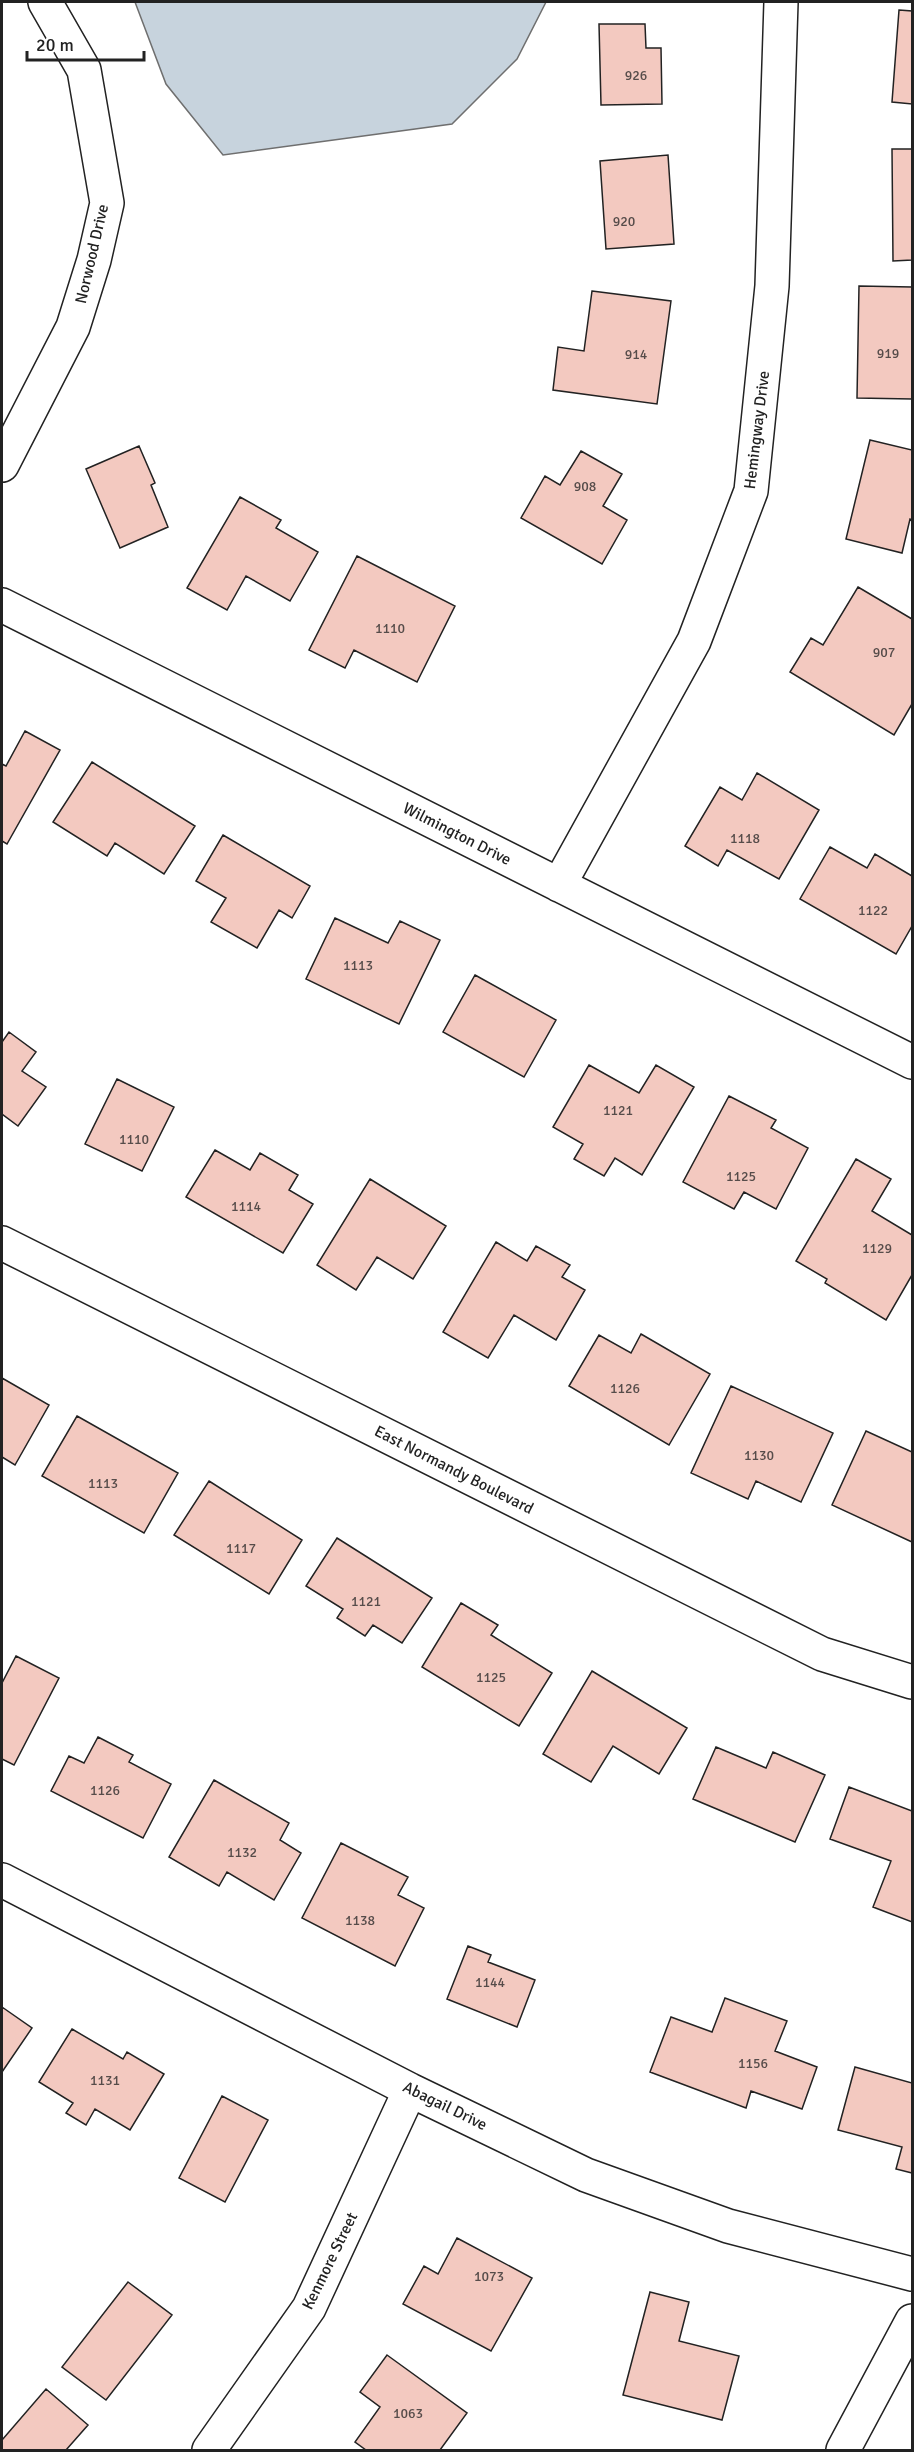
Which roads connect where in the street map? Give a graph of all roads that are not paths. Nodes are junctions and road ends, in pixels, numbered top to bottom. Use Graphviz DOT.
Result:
graph roads {
  1 [pos="45,2"];
  2 [pos="781,2"];
  3 [pos="2,465"];
  4 [pos="2,605"];
  5 [pos="559,885"];
  6 [pos="912,1062"];
  7 [pos="2,1244"];
  8 [pos="912,1682"];
  9 [pos="2,1880"];
  10 [pos="410,2090"];
  11 [pos="912,2274"];
  12 [pos="912,2321"];
  13 [pos="209,2451"];
  14 [pos="843,2451"];
  1 -- 3 [label="street, Norwood Drive"];
  2 -- 5 [label="street, Hemingway Drive"];
  4 -- 5 [label="street, Wilmington Drive"];
  5 -- 6 [label="street, Wilmington Drive"];
  7 -- 8 [label="street, East Normandy Boulevard"];
  9 -- 10 [label="street, Abagail Drive"];
  10 -- 11 [label="street, Abagail Drive"];
  10 -- 13 [label="street, Kenmore Street"];
  12 -- 14 [label="street"];
}
